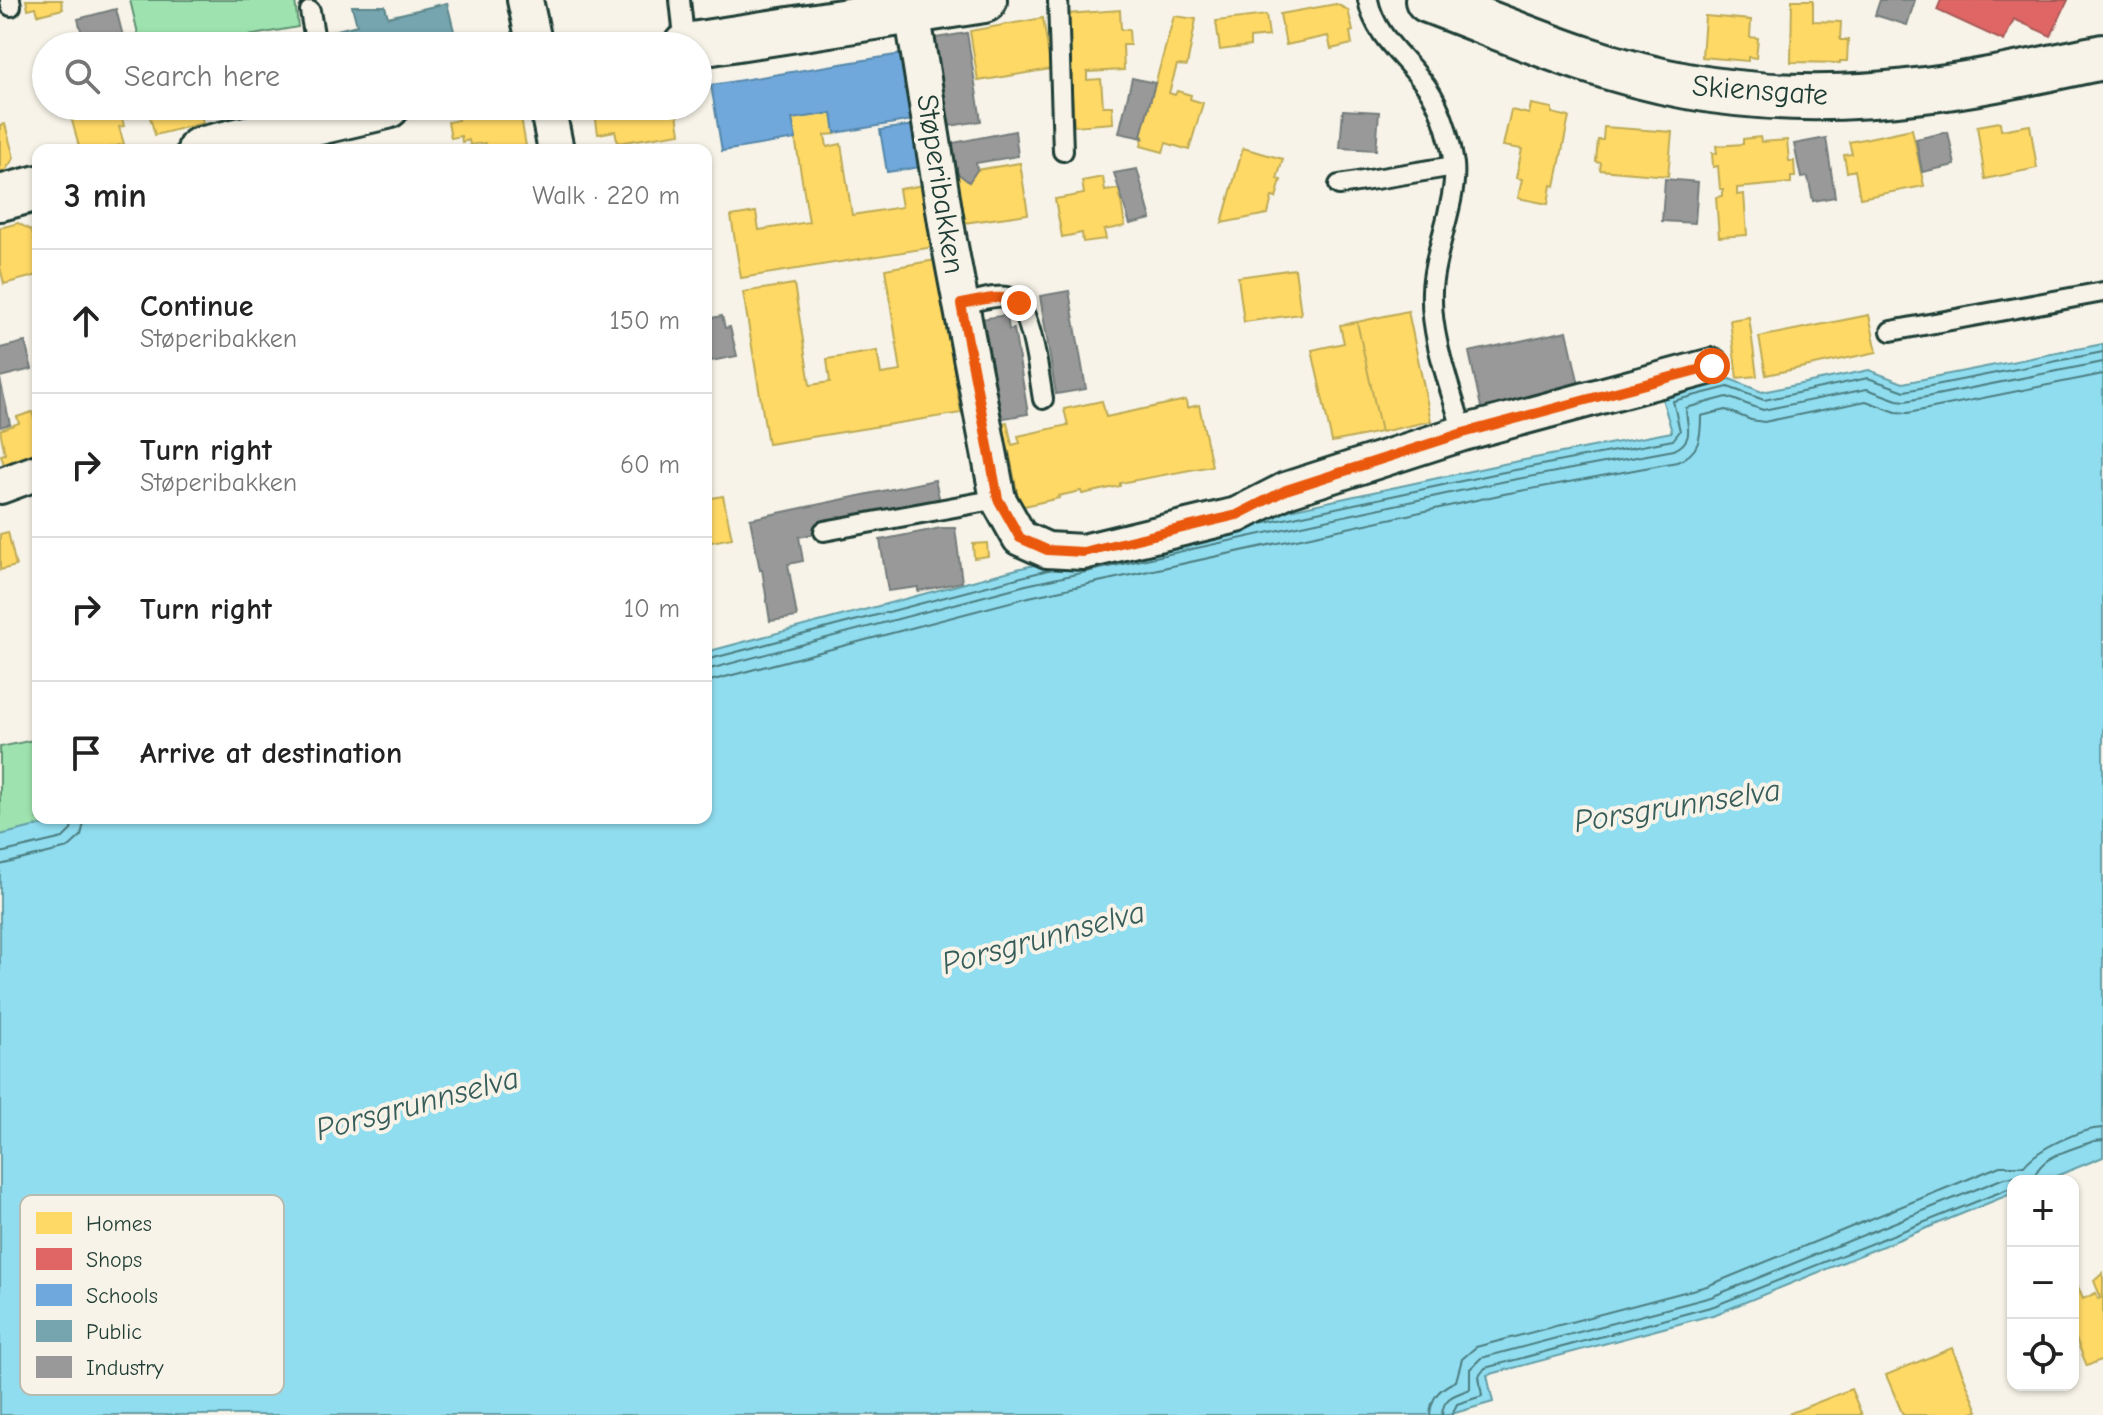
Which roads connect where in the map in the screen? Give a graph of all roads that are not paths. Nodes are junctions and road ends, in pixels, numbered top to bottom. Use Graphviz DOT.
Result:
graph roads {
  1 [pos="525,0"];
  2 [pos="680,0"];
  3 [pos="976,0"];
  4 [pos="984,0"];
  5 [pos="1058,0"];
  6 [pos="1368,0"];
  7 [pos="1428,0"];
  8 [pos="310,11"];
  9 [pos="912,11"];
  10 [pos="314,32"];
  11 [pos="532,32"];
  12 [pos="683,32"];
  13 [pos="712,42"];
  14 [pos="2103,57"];
  15 [pos="303,120"];
  16 [pos="549,120"];
  17 [pos="221,144"];
  18 [pos="553,144"];
  19 [pos="1063,151"];
  20 [pos="1454,166"];
  21 [pos="1339,185"];
  22 [pos="32,190"];
  23 [pos="0,198"];
  24 [pos="2103,292"];
  25 [pos="961,304"];
  26 [pos="1891,331"];
  27 [pos="1712,366"];
  28 [pos="1043,399"];
  29 [pos="1463,433"];
  30 [pos="32,474"];
  31 [pos="0,486"];
  32 [pos="998,499"];
  33 [pos="824,531"];
  1 -- 11 [label="street"];
  2 -- 12 [label="lane"];
  3 -- 4 [label="street"];
  3 -- 9 [label="street"];
  5 -- 19 [label="lane"];
  6 -- 20 [label="lane"];
  7 -- 14 [label="street, Skiensgate"];
  8 -- 10 [label="lane"];
  9 -- 13 [label="street"];
  9 -- 25 [label="street, Støperibakken"];
  15 -- 17 [label="street"];
  16 -- 18 [label="street"];
  20 -- 21 [label="lane"];
  20 -- 29 [label="lane"];
  22 -- 23 [label="street"];
  24 -- 26 [label="lane"];
  25 -- 28 [label="lane"];
  25 -- 32 [label="street, Støperibakken"];
  27 -- 29 [label="street, Støperibakken"];
  29 -- 32 [label="street, Støperibakken"];
  30 -- 31 [label="street"];
  32 -- 33 [label="lane"];
}
